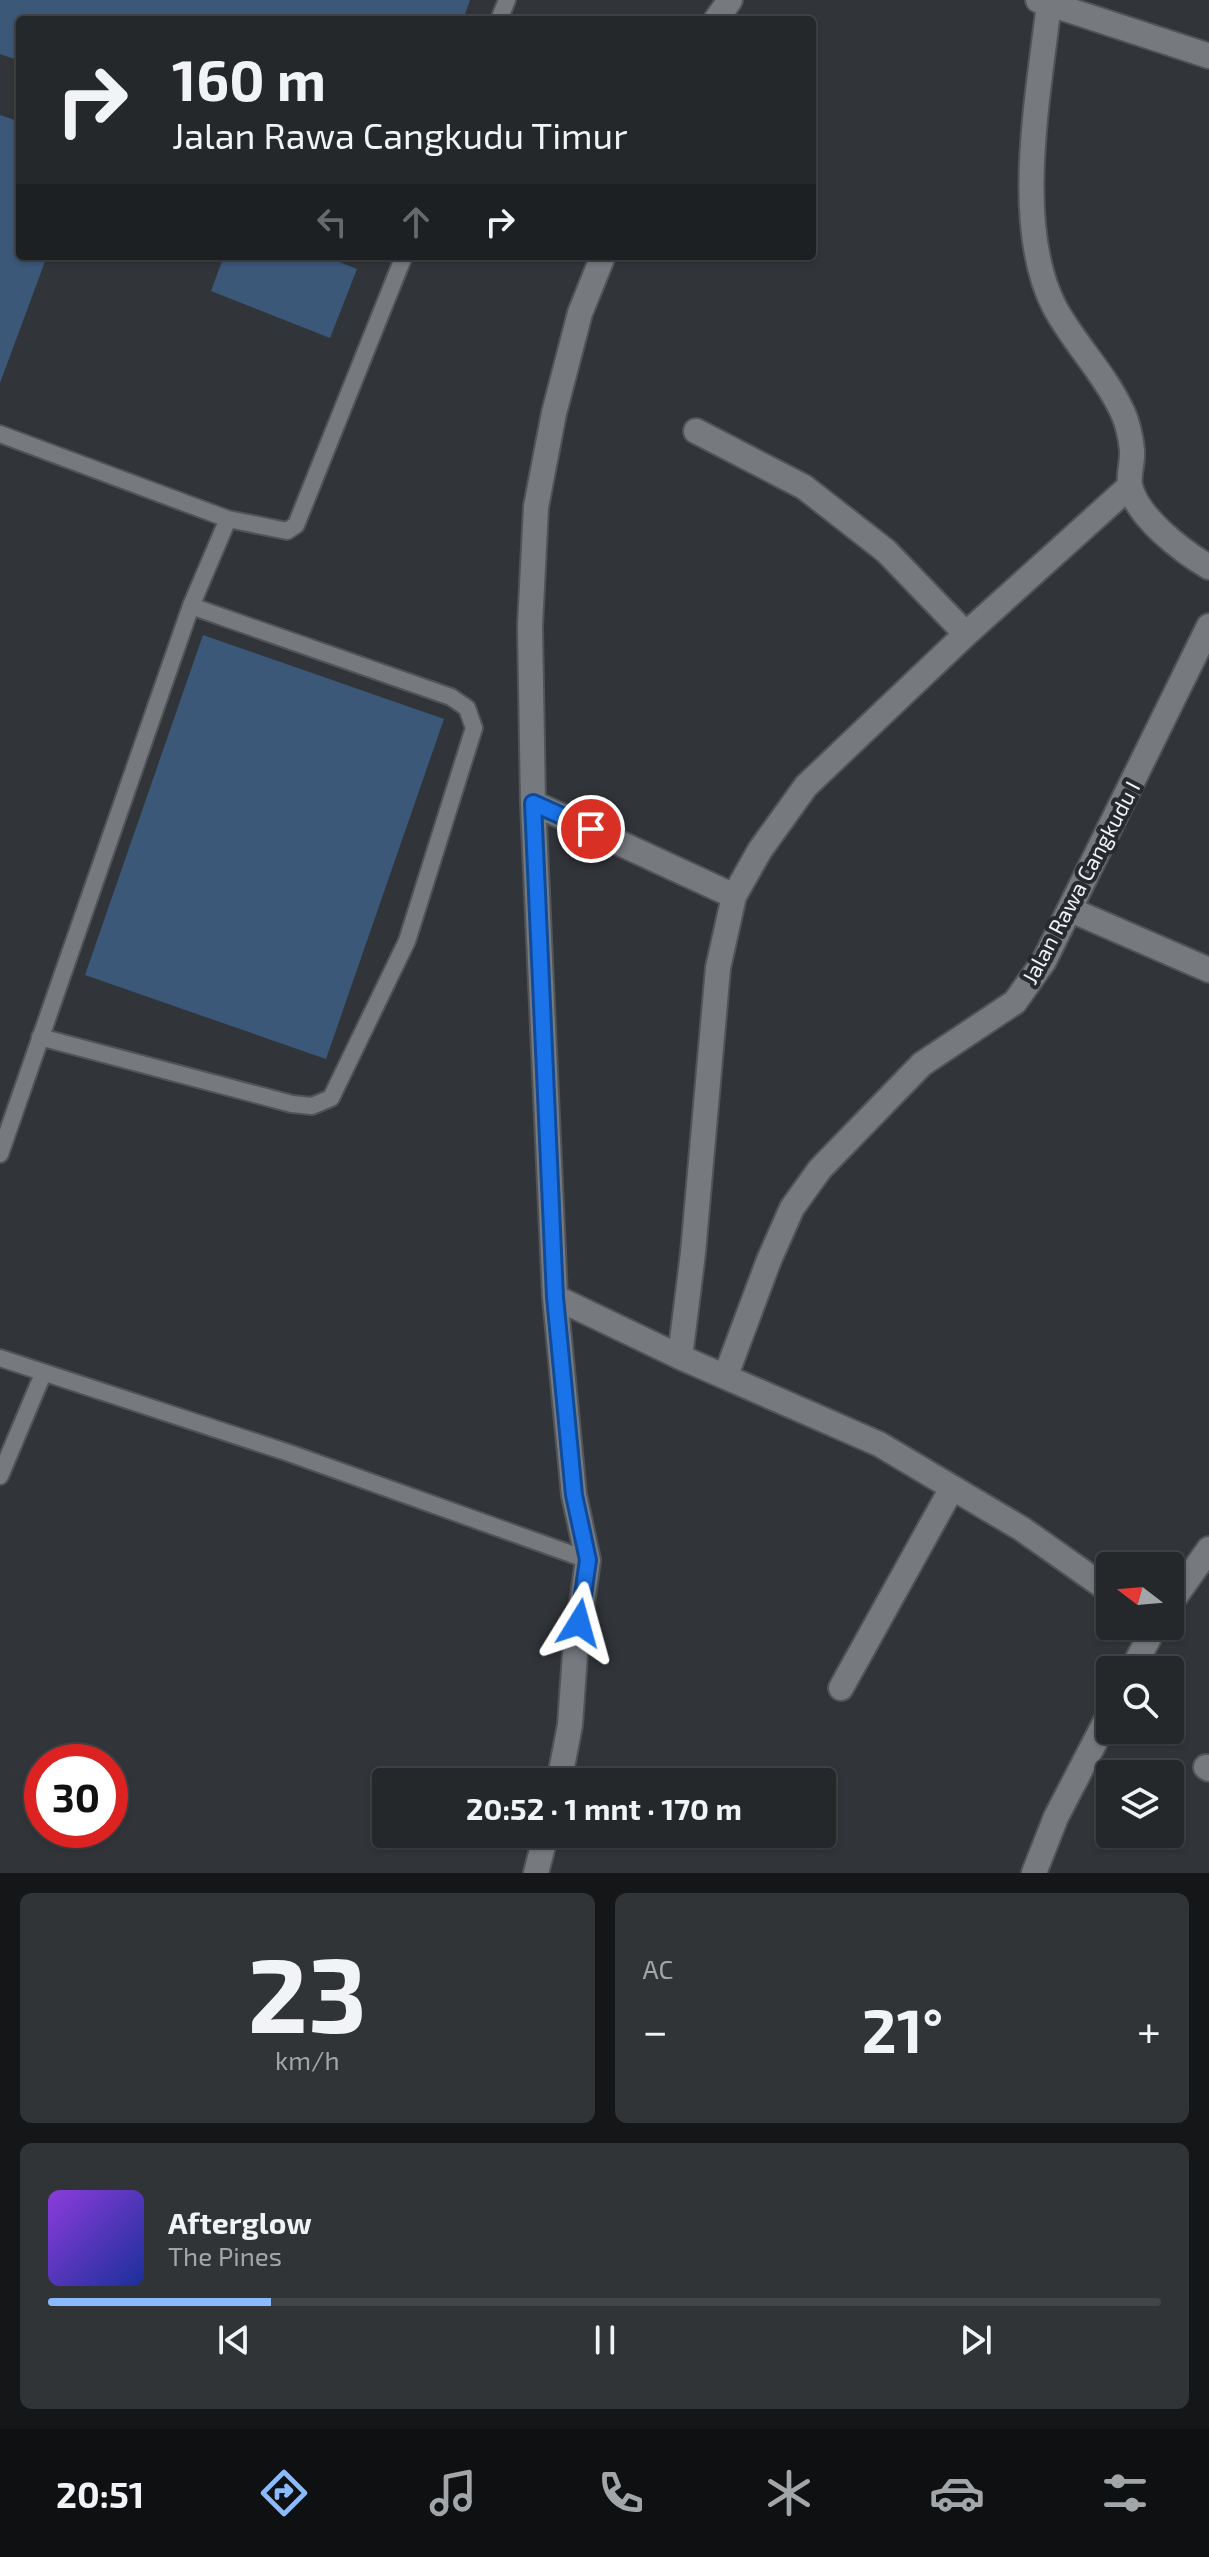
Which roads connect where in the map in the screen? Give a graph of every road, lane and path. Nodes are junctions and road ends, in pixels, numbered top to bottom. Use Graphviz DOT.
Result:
graph roads {
  1 [pos="1044,2"];
  2 [pos="1209,56"];
  3 [pos="402,260"];
  4 [pos="601,260"];
  5 [pos="696,431"];
  6 [pos="0,434"];
  7 [pos="1130,486"];
  8 [pos="228,519"];
  9 [pos="1209,567"];
  10 [pos="191,606"];
  11 [pos="1209,626"];
  12 [pos="966,634"];
  13 [pos="533,803"];
  14 [pos="734,896"];
  15 [pos="1071,910"];
  16 [pos="1209,970"];
  17 [pos="40,1037"];
  18 [pos="0,1154"];
  19 [pos="555,1297"];
  20 [pos="680,1357"];
  21 [pos="0,1358"];
  22 [pos="43,1374"];
  23 [pos="726,1375"];
  24 [pos="0,1476"];
  25 [pos="952,1488"];
  26 [pos="1209,1549"];
  27 [pos="588,1560"];
  28 [pos="1096,1581"];
  29 [pos="1184,1584"];
  30 [pos="841,1688"];
  31 [pos="1096,1740"];
  32 [pos="562,1768"];
  33 [pos="542,1848"];
  34 [pos="536,1873"];
  35 [pos="1034,1873"];
  1 -- 2 [label="street"];
  1 -- 7 [label="street"];
  3 -- 8 [label="lane"];
  4 -- 13 [label="street"];
  5 -- 12 [label="street"];
  6 -- 8 [label="lane"];
  7 -- 9 [label="street"];
  7 -- 12 [label="street"];
  8 -- 10 [label="lane"];
  10 -- 17 [label="lane"];
  10 -- 17 [label="lane"];
  11 -- 15 [label="street, Jalan Rawa Cangkudu I"];
  12 -- 14 [label="street"];
  13 -- 14 [label="street"];
  13 -- 19 [label="street"];
  14 -- 20 [label="street"];
  15 -- 16 [label="street"];
  15 -- 23 [label="street, Jalan Rawa Cangkudu I"];
  17 -- 18 [label="lane"];
  19 -- 20 [label="street"];
  19 -- 27 [label="street"];
  20 -- 23 [label="street"];
  21 -- 22 [label="lane"];
  22 -- 24 [label="lane"];
  22 -- 27 [label="lane"];
  23 -- 25 [label="street"];
  25 -- 28 [label="street"];
  25 -- 30 [label="street"];
  26 -- 29 [label="street"];
  27 -- 32 [label="street"];
  31 -- 35 [label="street"];
  33 -- 34 [label="street"];
}
